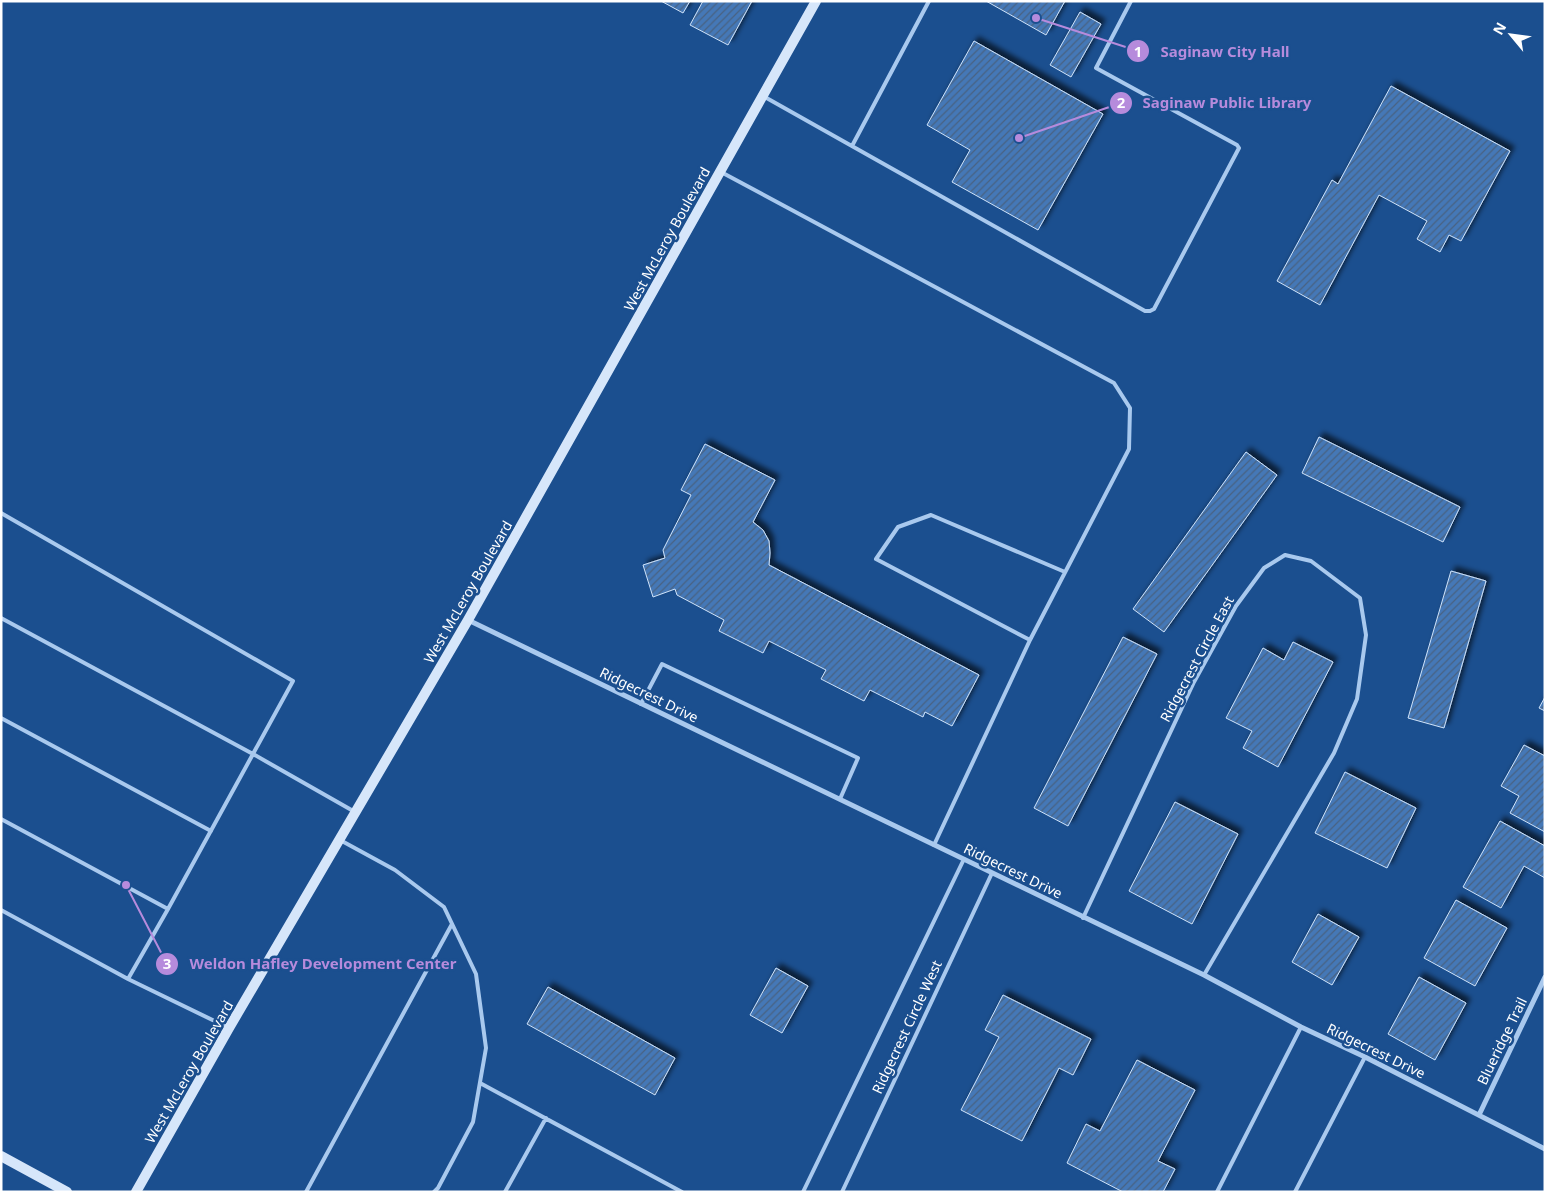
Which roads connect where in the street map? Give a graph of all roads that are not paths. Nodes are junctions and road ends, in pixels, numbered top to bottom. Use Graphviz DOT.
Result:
graph roads {
  1 [pos="816,1"];
  2 [pos="929,1"];
  3 [pos="1131,1"];
  4 [pos="763,96"];
  5 [pos="852,146"];
  6 [pos="720,172"];
  7 [pos="1,512"];
  8 [pos="1065,572"];
  9 [pos="1,618"];
  10 [pos="468,620"];
  11 [pos="1030,640"];
  12 [pos="641,704"];
  13 [pos="1,718"];
  14 [pos="253,754"];
  15 [pos="840,799"];
  16 [pos="356,812"];
  17 [pos="1,819"];
  18 [pos="212,831"];
  19 [pos="339,840"];
  20 [pos="934,844"];
  21 [pos="964,859"];
  22 [pos="992,873"];
  23 [pos="1,910"];
  24 [pos="168,910"];
  25 [pos="1083,918"];
  26 [pos="452,924"];
  27 [pos="1204,975"];
  28 [pos="1545,978"];
  29 [pos="128,979"];
  30 [pos="1301,1027"];
  31 [pos="229,1028"];
  32 [pos="1365,1057"];
  33 [pos="480,1083"];
  34 [pos="1479,1115"];
  35 [pos="546,1118"];
  36 [pos="1545,1149"];
  37 [pos="1,1156"];
  38 [pos="66,1192"];
  39 [pos="136,1192"];
  40 [pos="306,1192"];
  41 [pos="434,1192"];
  42 [pos="505,1192"];
  43 [pos="682,1192"];
  44 [pos="804,1192"];
  45 [pos="842,1192"];
  46 [pos="1217,1192"];
  47 [pos="1295,1192"];
  1 -- 4 [label="main road, West McLeroy Boulevard"];
  2 -- 5 [label="lane"];
  3 -- 5 [label="lane"];
  4 -- 5 [label="lane"];
  4 -- 6 [label="main road, West McLeroy Boulevard"];
  6 -- 8 [label="lane"];
  6 -- 10 [label="main road, West McLeroy Boulevard"];
  7 -- 14 [label="lane"];
  8 -- 11 [label="lane"];
  8 -- 11 [label="lane"];
  9 -- 14 [label="lane"];
  10 -- 12 [label="street, Ridgecrest Drive"];
  10 -- 16 [label="main road, West McLeroy Boulevard"];
  11 -- 20 [label="lane"];
  12 -- 15 [label="street, Ridgecrest Drive"];
  12 -- 15 [label="lane"];
  13 -- 18 [label="lane"];
  14 -- 16 [label="lane"];
  14 -- 18 [label="lane"];
  15 -- 20 [label="street, Ridgecrest Drive"];
  16 -- 19 [label="main road, West McLeroy Boulevard"];
  17 -- 24 [label="lane"];
  18 -- 24 [label="lane"];
  19 -- 26 [label="lane"];
  19 -- 31 [label="main road, West McLeroy Boulevard"];
  20 -- 21 [label="street, Ridgecrest Drive"];
  21 -- 22 [label="street, Ridgecrest Drive"];
  21 -- 44 [label="lane"];
  22 -- 25 [label="street, Ridgecrest Drive"];
  22 -- 45 [label="lane, Ridgecrest Circle West"];
  23 -- 29 [label="lane"];
  24 -- 29 [label="lane"];
  25 -- 27 [label="street, Ridgecrest Drive"];
  25 -- 27 [label="lane, Ridgecrest Circle East"];
  26 -- 33 [label="lane"];
  26 -- 40 [label="lane"];
  27 -- 30 [label="street, Ridgecrest Drive"];
  28 -- 34 [label="street, Blueridge Trail"];
  29 -- 31 [label="lane"];
  30 -- 32 [label="street, Ridgecrest Drive"];
  30 -- 46 [label="lane"];
  31 -- 39 [label="main road, West McLeroy Boulevard"];
  32 -- 34 [label="street, Ridgecrest Drive"];
  32 -- 47 [label="lane"];
  33 -- 35 [label="lane"];
  33 -- 41 [label="lane"];
  34 -- 36 [label="street, Ridgecrest Drive"];
  35 -- 42 [label="lane"];
  35 -- 43 [label="lane"];
  37 -- 38 [label="main road"];
}
